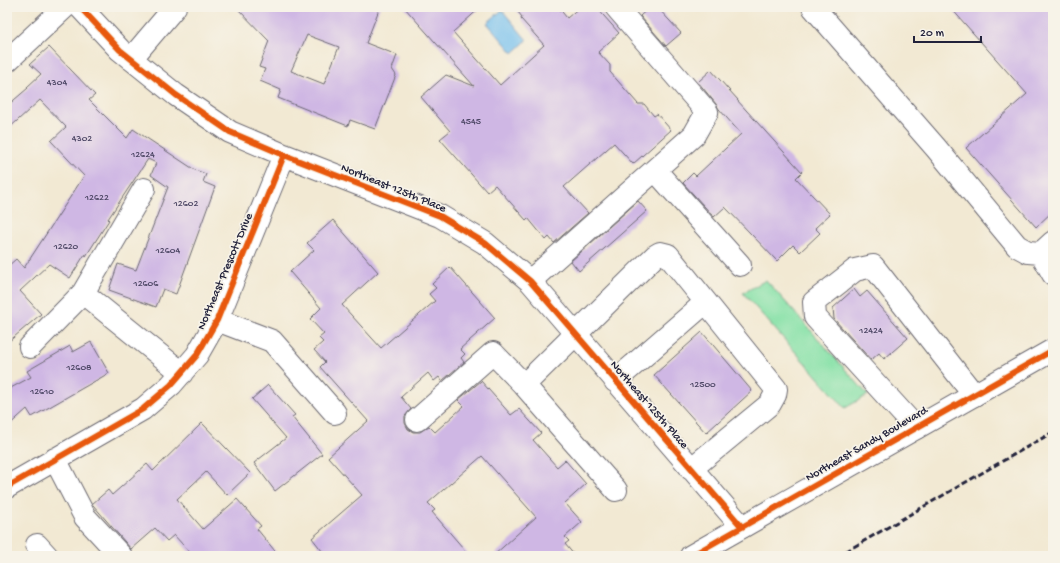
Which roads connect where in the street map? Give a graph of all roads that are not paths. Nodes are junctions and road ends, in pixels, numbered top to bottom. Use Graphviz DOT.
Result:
graph roads {
  1 [pos="65,7"];
  2 [pos="80,7"];
  3 [pos="175,7"];
  4 [pos="616,7"];
  5 [pos="813,7"];
  6 [pos="131,59"];
  7 [pos="7,61"];
  8 [pos="284,156"];
  9 [pos="655,170"];
  10 [pos="144,189"];
  11 [pos="1047,247"];
  12 [pos="740,265"];
  13 [pos="1053,274"];
  14 [pos="530,281"];
  15 [pos="83,293"];
  16 [pos="706,302"];
  17 [pos="217,320"];
  18 [pos="576,335"];
  19 [pos="30,346"];
  20 [pos="1053,350"];
  21 [pos="182,373"];
  22 [pos="615,381"];
  23 [pos="524,385"];
  24 [pos="974,395"];
  25 [pos="334,413"];
  26 [pos="417,420"];
  27 [pos="916,428"];
  28 [pos="55,459"];
  29 [pos="691,469"];
  30 [pos="7,487"];
  31 [pos="616,490"];
  32 [pos="742,527"];
  33 [pos="121,556"];
  34 [pos="691,556"];
  1 -- 7 [label="street"];
  2 -- 6 [label="street, Northeast 125th Place"];
  3 -- 6 [label="street"];
  4 -- 9 [label="street"];
  5 -- 11 [label="street"];
  6 -- 8 [label="street, Northeast 125th Place"];
  8 -- 14 [label="street, Northeast 125th Place"];
  8 -- 17 [label="street, Northeast Prescott Drive"];
  9 -- 12 [label="street"];
  9 -- 14 [label="street"];
  10 -- 15 [label="street"];
  11 -- 13 [label="street"];
  14 -- 18 [label="street, Northeast 125th Place"];
  15 -- 19 [label="street"];
  15 -- 21 [label="street"];
  16 -- 18 [label="street"];
  16 -- 22 [label="street"];
  16 -- 29 [label="street"];
  17 -- 21 [label="street, Northeast Prescott Drive"];
  17 -- 25 [label="street"];
  18 -- 22 [label="street, Northeast 125th Place"];
  18 -- 23 [label="street"];
  20 -- 24 [label="street, Northeast Sandy Boulevard"];
  21 -- 28 [label="street, Northeast Prescott Drive"];
  22 -- 29 [label="street, Northeast 125th Place"];
  23 -- 26 [label="street"];
  23 -- 31 [label="street"];
  24 -- 27 [label="street, Northeast Sandy Boulevard"];
  24 -- 27 [label="street"];
  27 -- 32 [label="street, Northeast Sandy Boulevard"];
  28 -- 30 [label="street, Northeast Prescott Drive"];
  28 -- 33 [label="street"];
  29 -- 32 [label="street, Northeast 125th Place"];
  32 -- 34 [label="street, Northeast Sandy Boulevard"];
}
